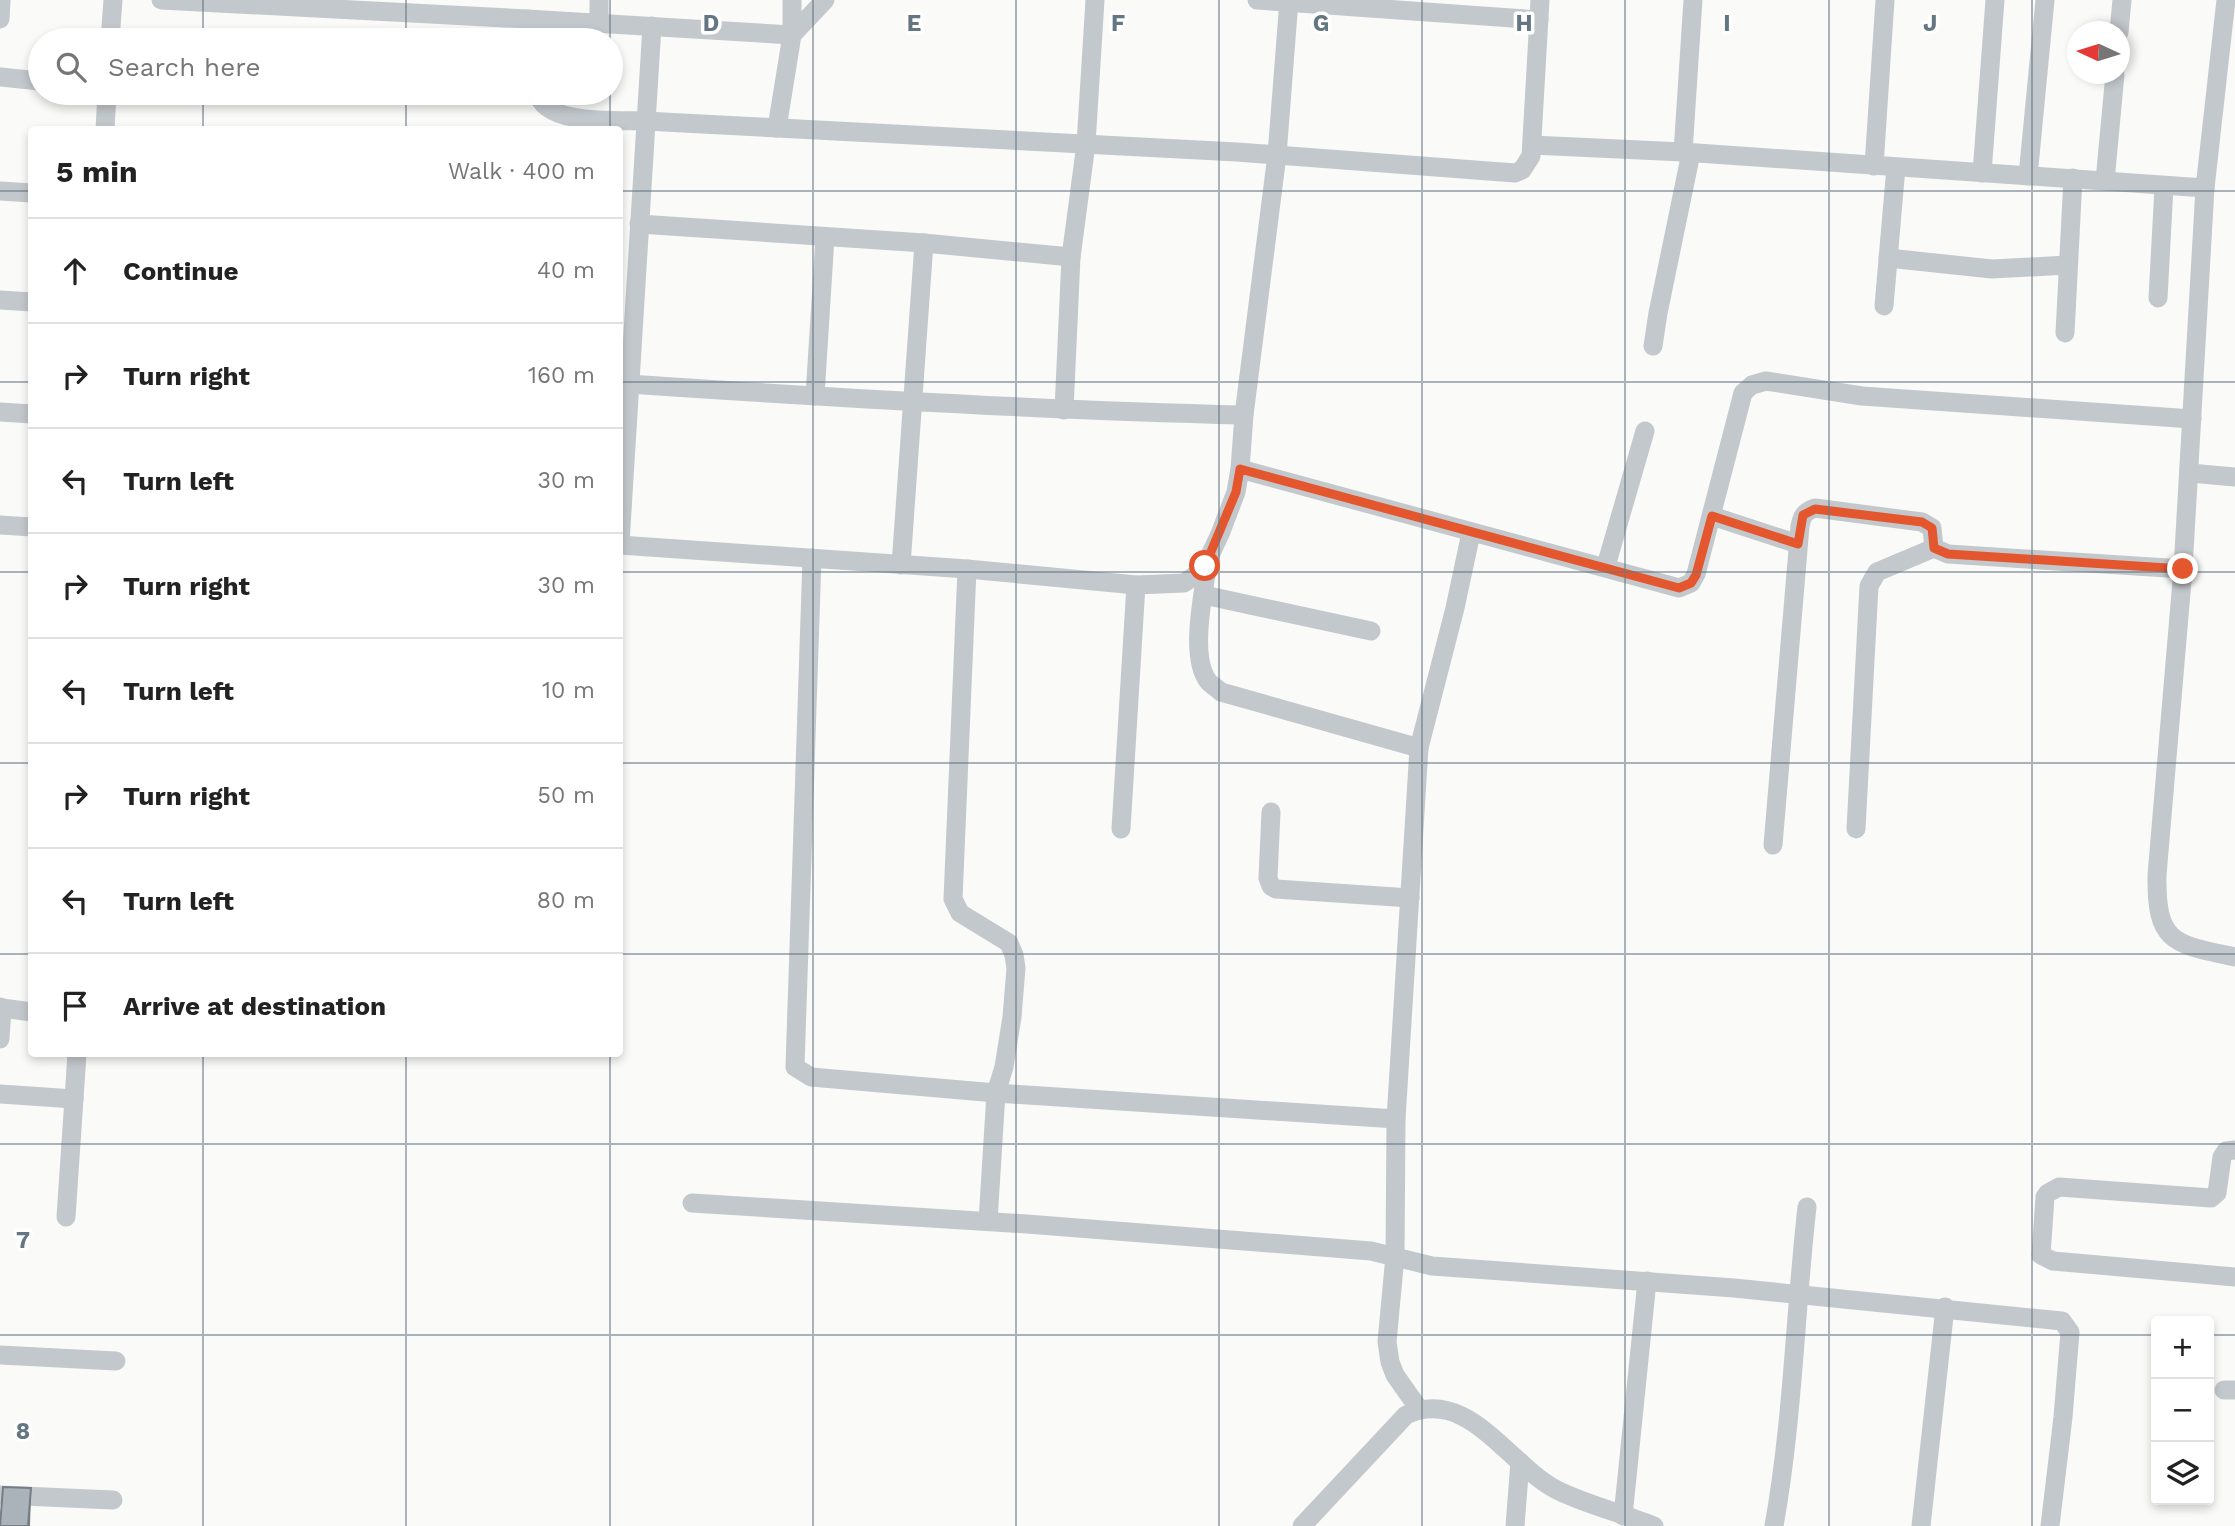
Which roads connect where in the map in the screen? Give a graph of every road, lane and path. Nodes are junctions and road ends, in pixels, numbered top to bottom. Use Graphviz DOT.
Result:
graph roads {
  1 [pos="1,0"];
  2 [pos="113,0"];
  3 [pos="161,0"];
  4 [pos="599,0"];
  5 [pos="792,0"];
  6 [pos="825,0"];
  7 [pos="1095,0"];
  8 [pos="1257,0"];
  9 [pos="1693,0"];
  10 [pos="1885,0"];
  11 [pos="1995,0"];
  12 [pos="2046,0"];
  13 [pos="2122,0"];
  14 [pos="2226,0"];
  15 [pos="1289,1"];
  16 [pos="352,5"];
  17 [pos="482,8"];
  18 [pos="1540,10"];
  19 [pos="0,19"];
  20 [pos="527,19"];
  21 [pos="2120,21"];
  22 [pos="599,23"];
  23 [pos="652,26"];
  24 [pos="111,28"];
  25 [pos="534,28"];
  26 [pos="792,34"];
  27 [pos="2228,37"];
  28 [pos="0,77"];
  29 [pos="28,80"];
  30 [pos="2114,84"];
  31 [pos="107,105"];
  32 [pos="544,105"];
  33 [pos="645,121"];
  34 [pos="106,126"];
  35 [pos="777,128"];
  36 [pos="1086,144"];
  37 [pos="1532,145"];
  38 [pos="1687,152"];
  39 [pos="1277,155"];
  40 [pos="1874,166"];
  41 [pos="1896,167"];
  42 [pos="1982,173"];
  43 [pos="2028,176"];
  44 [pos="2073,178"];
  45 [pos="2105,181"];
  46 [pos="2164,187"];
  47 [pos="2205,188"];
  48 [pos="0,191"];
  49 [pos="28,193"];
  50 [pos="639,224"];
  51 [pos="825,237"];
  52 [pos="924,243"];
  53 [pos="1071,257"];
  54 [pos="1888,258"];
  55 [pos="2068,265"];
  56 [pos="2158,298"];
  57 [pos="0,300"];
  58 [pos="28,302"];
  59 [pos="1884,306"];
  60 [pos="2065,333"];
  61 [pos="1653,346"];
  62 [pos="629,384"];
  63 [pos="816,396"];
  64 [pos="912,403"];
  65 [pos="1064,411"];
  66 [pos="0,412"];
  67 [pos="28,414"];
  68 [pos="1244,415"];
  69 [pos="2192,419"];
  70 [pos="1646,431"];
  71 [pos="1240,469"];
  72 [pos="2190,472"];
  73 [pos="2235,477"];
  74 [pos="623,491"];
  75 [pos="1712,516"];
  76 [pos="0,525"];
  77 [pos="28,527"];
  78 [pos="1471,533"];
  79 [pos="623,544"];
  80 [pos="1798,544"];
  81 [pos="1934,548"];
  82 [pos="812,558"];
  83 [pos="1208,559"];
  84 [pos="901,565"];
  85 [pos="1606,566"];
  86 [pos="967,569"];
  87 [pos="2183,569"];
  88 [pos="1136,585"];
  89 [pos="1204,595"];
  90 [pos="1371,631"];
  91 [pos="1419,748"];
  92 [pos="1271,811"];
  93 [pos="1121,829"];
  94 [pos="1856,829"];
  95 [pos="1773,845"];
  96 [pos="1410,898"];
  97 [pos="2235,957"];
  98 [pos="1,1007"];
  99 [pos="28,1011"];
  100 [pos="0,1039"];
  101 [pos="77,1057"];
  102 [pos="996,1093"];
  103 [pos="0,1094"];
  104 [pos="74,1099"];
  105 [pos="1396,1119"];
  106 [pos="2235,1150"];
  107 [pos="692,1203"];
  108 [pos="1807,1207"];
  109 [pos="66,1217"];
  110 [pos="988,1221"];
  111 [pos="1395,1256"];
  112 [pos="2235,1278"];
  113 [pos="1647,1281"];
  114 [pos="1797,1294"];
  115 [pos="1945,1307"];
  116 [pos="0,1354"];
  117 [pos="116,1361"];
  118 [pos="1419,1409"];
  119 [pos="1520,1462"];
  120 [pos="0,1495"];
  121 [pos="113,1500"];
  122 [pos="1639,1522"];
  123 [pos="1312,1524"];
  124 [pos="1516,1526"];
  125 [pos="1774,1526"];
  126 [pos="1921,1526"];
  127 [pos="2050,1526"];
  1 -- 19 [label="street"];
  2 -- 24 [label="street"];
  3 -- 16 [label="street"];
  4 -- 22 [label="street"];
  5 -- 26 [label="street"];
  6 -- 26 [label="street"];
  7 -- 36 [label="street"];
  8 -- 15 [label="street"];
  9 -- 38 [label="street"];
  10 -- 40 [label="street"];
  11 -- 42 [label="street"];
  12 -- 43 [label="street"];
  13 -- 21 [label="street"];
  14 -- 27 [label="street"];
  15 -- 18 [label="street"];
  15 -- 39 [label="street"];
  16 -- 17 [label="street"];
  17 -- 20 [label="street"];
  18 -- 37 [label="street"];
  20 -- 22 [label="street"];
  20 -- 25 [label="street"];
  22 -- 23 [label="street"];
  23 -- 26 [label="street"];
  23 -- 33 [label="street"];
  26 -- 35 [label="street"];
  27 -- 47 [label="street"];
  28 -- 29 [label="street"];
  30 -- 45 [label="street"];
  31 -- 34 [label="street"];
  32 -- 33 [label="street"];
  33 -- 35 [label="street"];
  33 -- 50 [label="street"];
  35 -- 36 [label="street"];
  36 -- 39 [label="street"];
  36 -- 53 [label="street"];
  37 -- 38 [label="street"];
  37 -- 39 [label="street"];
  38 -- 40 [label="street"];
  38 -- 61 [label="street"];
  39 -- 68 [label="street"];
  40 -- 41 [label="street"];
  41 -- 42 [label="street"];
  41 -- 54 [label="street"];
  42 -- 43 [label="street"];
  43 -- 44 [label="street"];
  44 -- 45 [label="street"];
  44 -- 55 [label="street"];
  45 -- 46 [label="street"];
  46 -- 47 [label="street"];
  46 -- 56 [label="street"];
  47 -- 69 [label="street"];
  48 -- 49 [label="street"];
  50 -- 51 [label="street"];
  50 -- 62 [label="street"];
  51 -- 52 [label="street"];
  51 -- 63 [label="street"];
  52 -- 53 [label="street"];
  52 -- 64 [label="street"];
  53 -- 65 [label="street"];
  54 -- 55 [label="street"];
  54 -- 59 [label="street"];
  55 -- 60 [label="street"];
  57 -- 58 [label="street"];
  62 -- 63 [label="street"];
  62 -- 74 [label="street"];
  63 -- 64 [label="street"];
  64 -- 65 [label="street"];
  64 -- 84 [label="street"];
  65 -- 68 [label="street"];
  66 -- 67 [label="street"];
  68 -- 71 [label="street"];
  69 -- 72 [label="street"];
  69 -- 75 [label="street"];
  70 -- 85 [label="street"];
  71 -- 78 [label="street"];
  71 -- 83 [label="street"];
  72 -- 73 [label="street"];
  72 -- 87 [label="street"];
  75 -- 80 [label="street"];
  75 -- 85 [label="street"];
  76 -- 77 [label="street"];
  78 -- 85 [label="street"];
  78 -- 91 [label="street"];
  79 -- 82 [label="street"];
  80 -- 81 [label="street"];
  80 -- 95 [label="street"];
  81 -- 87 [label="street"];
  81 -- 94 [label="street"];
  82 -- 84 [label="street"];
  82 -- 102 [label="street"];
  83 -- 88 [label="street"];
  83 -- 89 [label="street"];
  84 -- 86 [label="street"];
  86 -- 88 [label="street"];
  86 -- 102 [label="street"];
  87 -- 97 [label="street"];
  88 -- 93 [label="street"];
  89 -- 90 [label="street"];
  89 -- 91 [label="street"];
  91 -- 96 [label="street"];
  92 -- 96 [label="street"];
  96 -- 105 [label="street"];
  98 -- 99 [label="street"];
  98 -- 100 [label="street"];
  101 -- 104 [label="street"];
  102 -- 105 [label="street"];
  102 -- 110 [label="street"];
  103 -- 104 [label="street"];
  104 -- 109 [label="street"];
  105 -- 111 [label="street"];
  106 -- 112 [label="street"];
  107 -- 110 [label="street"];
  108 -- 114 [label="street"];
  110 -- 111 [label="street"];
  111 -- 113 [label="street"];
  111 -- 118 [label="street"];
  113 -- 114 [label="street"];
  113 -- 122 [label="street"];
  114 -- 115 [label="street"];
  114 -- 125 [label="street"];
  115 -- 126 [label="street"];
  115 -- 127 [label="street"];
  116 -- 117 [label="street"];
  118 -- 119 [label="street"];
  118 -- 123 [label="street"];
  119 -- 122 [label="street"];
  119 -- 124 [label="street"];
  120 -- 121 [label="street"];
}
